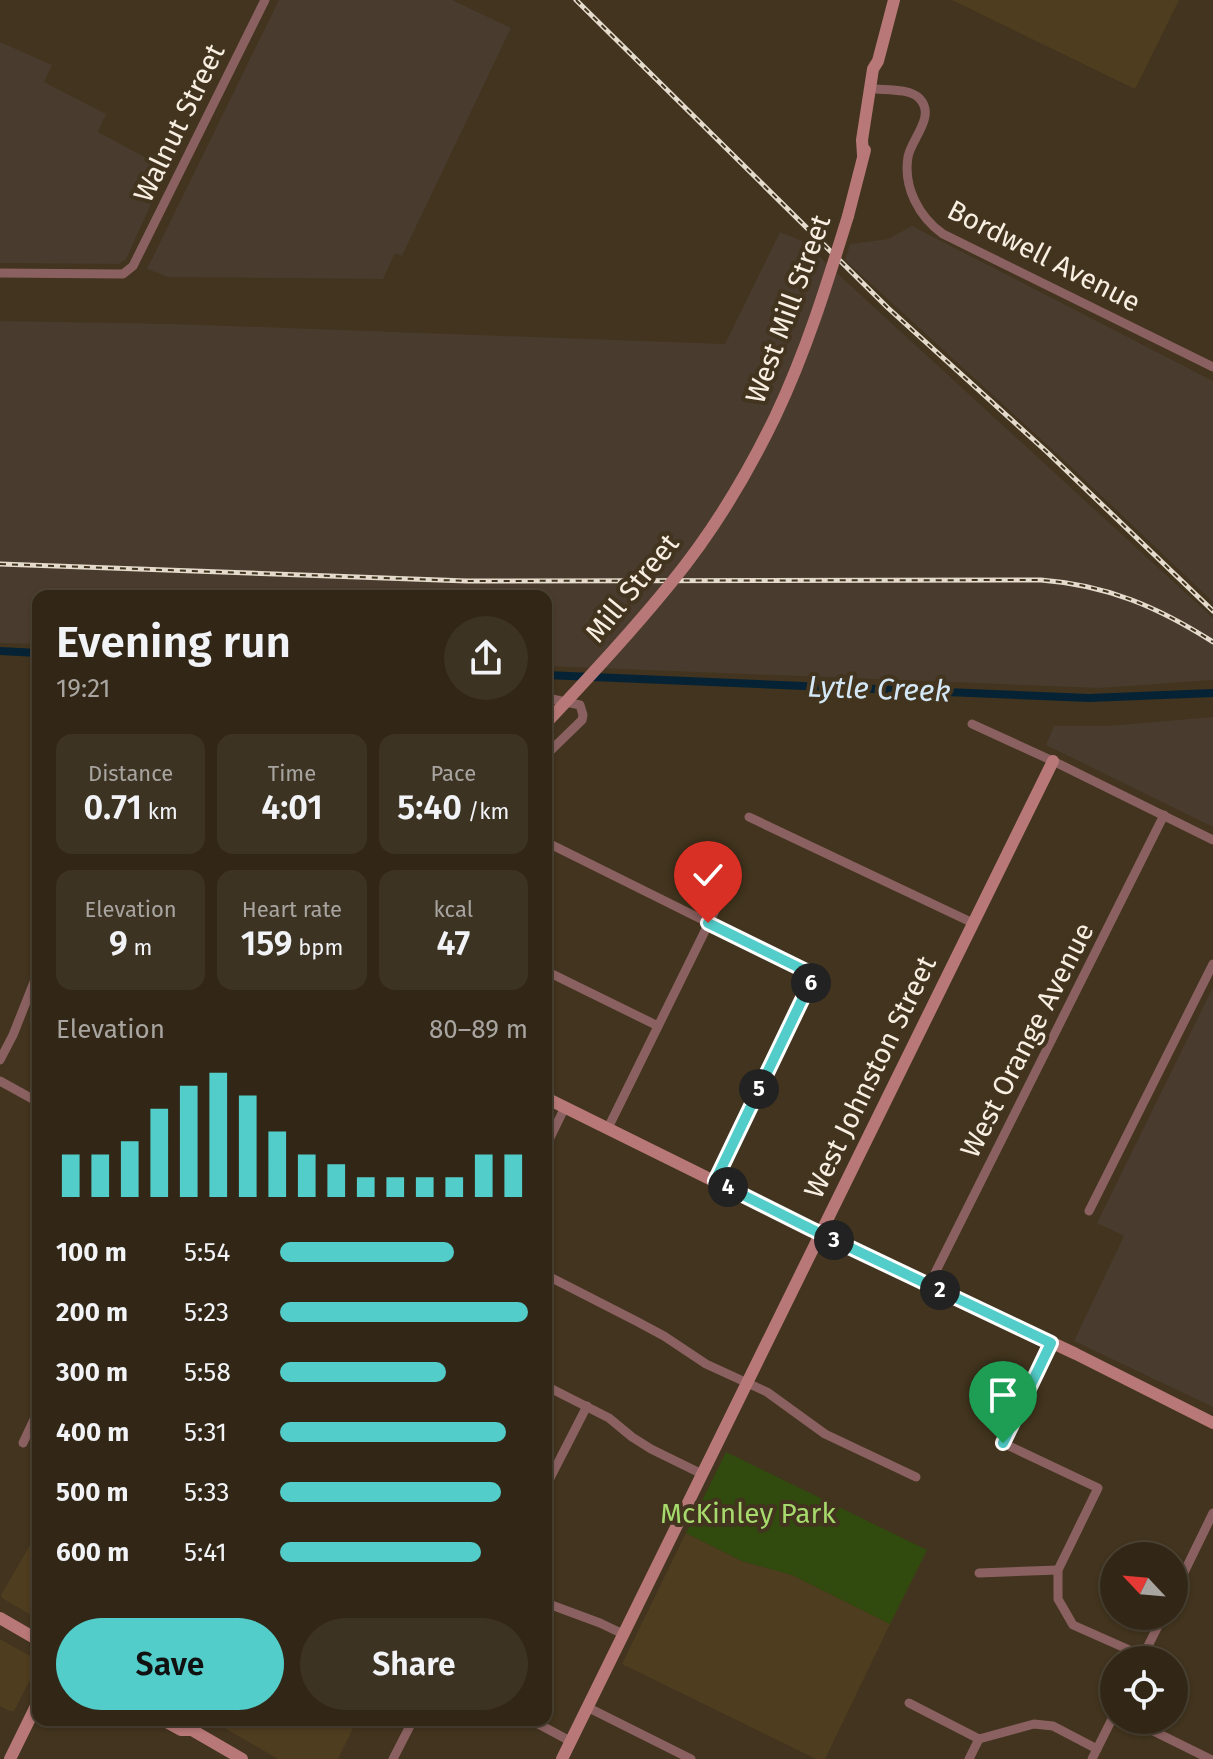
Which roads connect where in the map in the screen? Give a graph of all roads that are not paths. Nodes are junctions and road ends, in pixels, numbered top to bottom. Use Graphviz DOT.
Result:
graph roads {
  1 [pos="265,0"];
  2 [pos="894,0"];
  3 [pos="878,61"];
  4 [pos="876,89"];
  5 [pos="863,155"];
  6 [pos="0,273"];
  7 [pos="1213,367"];
  8 [pos="745,474"];
  9 [pos="552,699"];
  10 [pos="552,718"];
  11 [pos="972,724"];
  12 [pos="552,749"];
  13 [pos="1053,761"];
  14 [pos="1164,815"];
  15 [pos="749,817"];
  16 [pos="1213,840"];
  17 [pos="552,845"];
  18 [pos="730,880"];
  19 [pos="708,923"];
  20 [pos="973,923"];
  21 [pos="1213,964"];
  22 [pos="552,974"];
  23 [pos="32,987"];
  24 [pos="658,1026"];
  25 [pos="0,1060"];
  26 [pos="0,1081"];
  27 [pos="32,1099"];
  28 [pos="552,1101"];
  29 [pos="565,1107"];
  30 [pos="608,1128"];
  31 [pos="552,1134"];
  32 [pos="715,1181"];
  33 [pos="1089,1211"];
  34 [pos="820,1233"];
  35 [pos="552,1278"];
  36 [pos="929,1285"];
  37 [pos="1051,1343"];
  38 [pos="746,1383"];
  39 [pos="552,1389"];
  40 [pos="587,1406"];
  41 [pos="1213,1423"];
  42 [pos="32,1424"];
  43 [pos="23,1443"];
  44 [pos="552,1474"];
  45 [pos="702,1474"];
  46 [pos="916,1477"];
  47 [pos="1213,1513"];
  48 [pos="1188,1564"];
  49 [pos="1058,1570"];
  50 [pos="979,1573"];
  51 [pos="552,1605"];
  52 [pos="0,1618"];
  53 [pos="623,1634"];
  54 [pos="32,1637"];
  55 [pos="1117,1646"];
  56 [pos="909,1703"];
  57 [pos="587,1707"];
  58 [pos="32,1714"];
  59 [pos="192,1726"];
  60 [pos="410,1726"];
  61 [pos="542,1726"];
  62 [pos="1104,1734"];
  63 [pos="1159,1734"];
  64 [pos="979,1739"];
  65 [pos="570,1741"];
  66 [pos="1097,1749"];
  67 [pos="10,1759"];
  68 [pos="242,1759"];
  69 [pos="393,1759"];
  70 [pos="562,1759"];
  71 [pos="691,1759"];
  72 [pos="969,1759"];
  73 [pos="1092,1759"];
  74 [pos="1210,1759"];
  1 -- 6 [label="street, Walnut Street"];
  2 -- 3 [label="street, West Mill Street"];
  3 -- 4 [label="street, West Mill Street"];
  3 -- 5 [label="street, West Mill Street"];
  4 -- 5 [label="street, West Mill Street"];
  4 -- 7 [label="street, Bordwell Avenue"];
  5 -- 8 [label="street, West Mill Street, bridge"];
  8 -- 10 [label="street, Mill Street, bridge"];
  9 -- 12 [label="street"];
  11 -- 13 [label="street"];
  13 -- 14 [label="street"];
  13 -- 20 [label="street, West Johnston Street"];
  14 -- 16 [label="street"];
  14 -- 36 [label="street, West Orange Avenue"];
  15 -- 20 [label="street"];
  17 -- 19 [label="street"];
  18 -- 19 [label="street"];
  19 -- 24 [label="street"];
  19 -- 32 [label="street"];
  20 -- 34 [label="street, West Johnston Street"];
  21 -- 33 [label="street"];
  22 -- 24 [label="street"];
  23 -- 25 [label="street"];
  24 -- 30 [label="street"];
  26 -- 27 [label="street"];
  28 -- 29 [label="street"];
  29 -- 30 [label="street"];
  29 -- 31 [label="street"];
  30 -- 32 [label="street"];
  32 -- 34 [label="street"];
  34 -- 36 [label="street"];
  34 -- 38 [label="street, West Johnston Street"];
  35 -- 38 [label="street"];
  36 -- 37 [label="street"];
  37 -- 41 [label="street"];
  37 -- 49 [label="street"];
  38 -- 45 [label="street, West Johnston Street"];
  38 -- 46 [label="street"];
  39 -- 40 [label="street"];
  40 -- 44 [label="street"];
  40 -- 45 [label="street"];
  42 -- 43 [label="street"];
  45 -- 53 [label="street, West Johnston Street"];
  47 -- 48 [label="street"];
  49 -- 50 [label="street"];
  49 -- 55 [label="street"];
  51 -- 53 [label="street"];
  52 -- 54 [label="street"];
  53 -- 57 [label="street, West Johnston Street"];
  56 -- 64 [label="street"];
  57 -- 65 [label="street, West Johnston Street"];
  57 -- 71 [label="street"];
  58 -- 67 [label="street"];
  59 -- 68 [label="street"];
  60 -- 69 [label="street"];
  61 -- 65 [label="street"];
  62 -- 66 [label="street"];
  63 -- 74 [label="street"];
  64 -- 66 [label="street"];
  64 -- 72 [label="street"];
  65 -- 70 [label="street, West Johnston Street"];
  66 -- 73 [label="street"];
}
